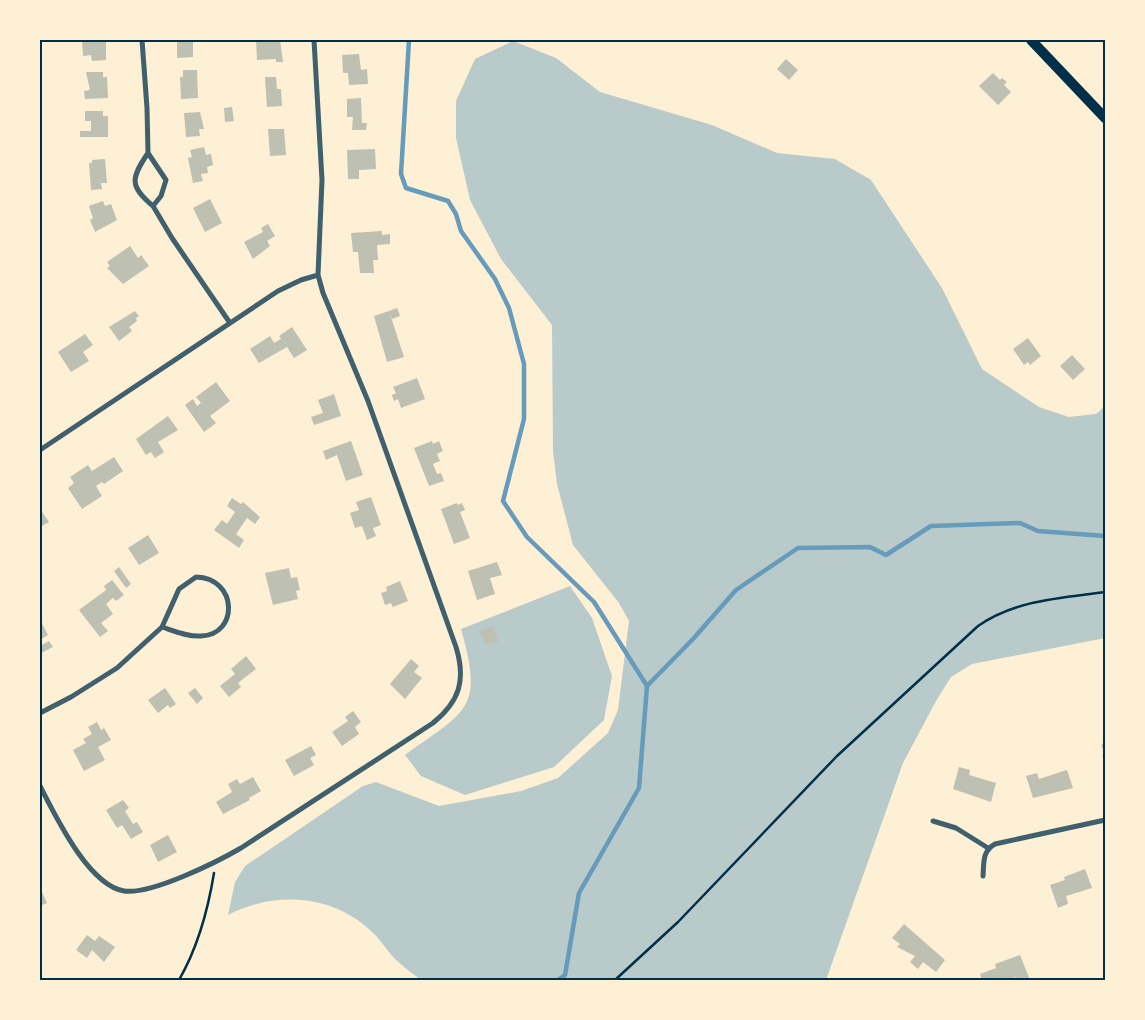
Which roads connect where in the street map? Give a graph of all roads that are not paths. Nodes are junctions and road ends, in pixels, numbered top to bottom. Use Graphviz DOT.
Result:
graph roads {
  1 [pos="142,40"];
  2 [pos="314,40"];
  3 [pos="1031,40"];
  4 [pos="1105,118"];
  5 [pos="148,153"];
  6 [pos="153,206"];
  7 [pos="318,275"];
  8 [pos="230,323"];
  9 [pos="40,450"];
  10 [pos="162,627"];
  11 [pos="40,713"];
  12 [pos="40,786"];
  13 [pos="1105,820"];
  14 [pos="933,821"];
  15 [pos="988,848"];
  16 [pos="983,876"];
  1 -- 5 [label="street"];
  2 -- 7 [label="street"];
  3 -- 4 [label="main road"];
  5 -- 6 [label="street"];
  5 -- 6 [label="street"];
  6 -- 8 [label="street"];
  7 -- 8 [label="street"];
  7 -- 12 [label="street"];
  8 -- 9 [label="street"];
  10 -- 10 [label="street"];
  10 -- 11 [label="street"];
  13 -- 15 [label="street"];
  14 -- 15 [label="street"];
  15 -- 16 [label="street"];
}
